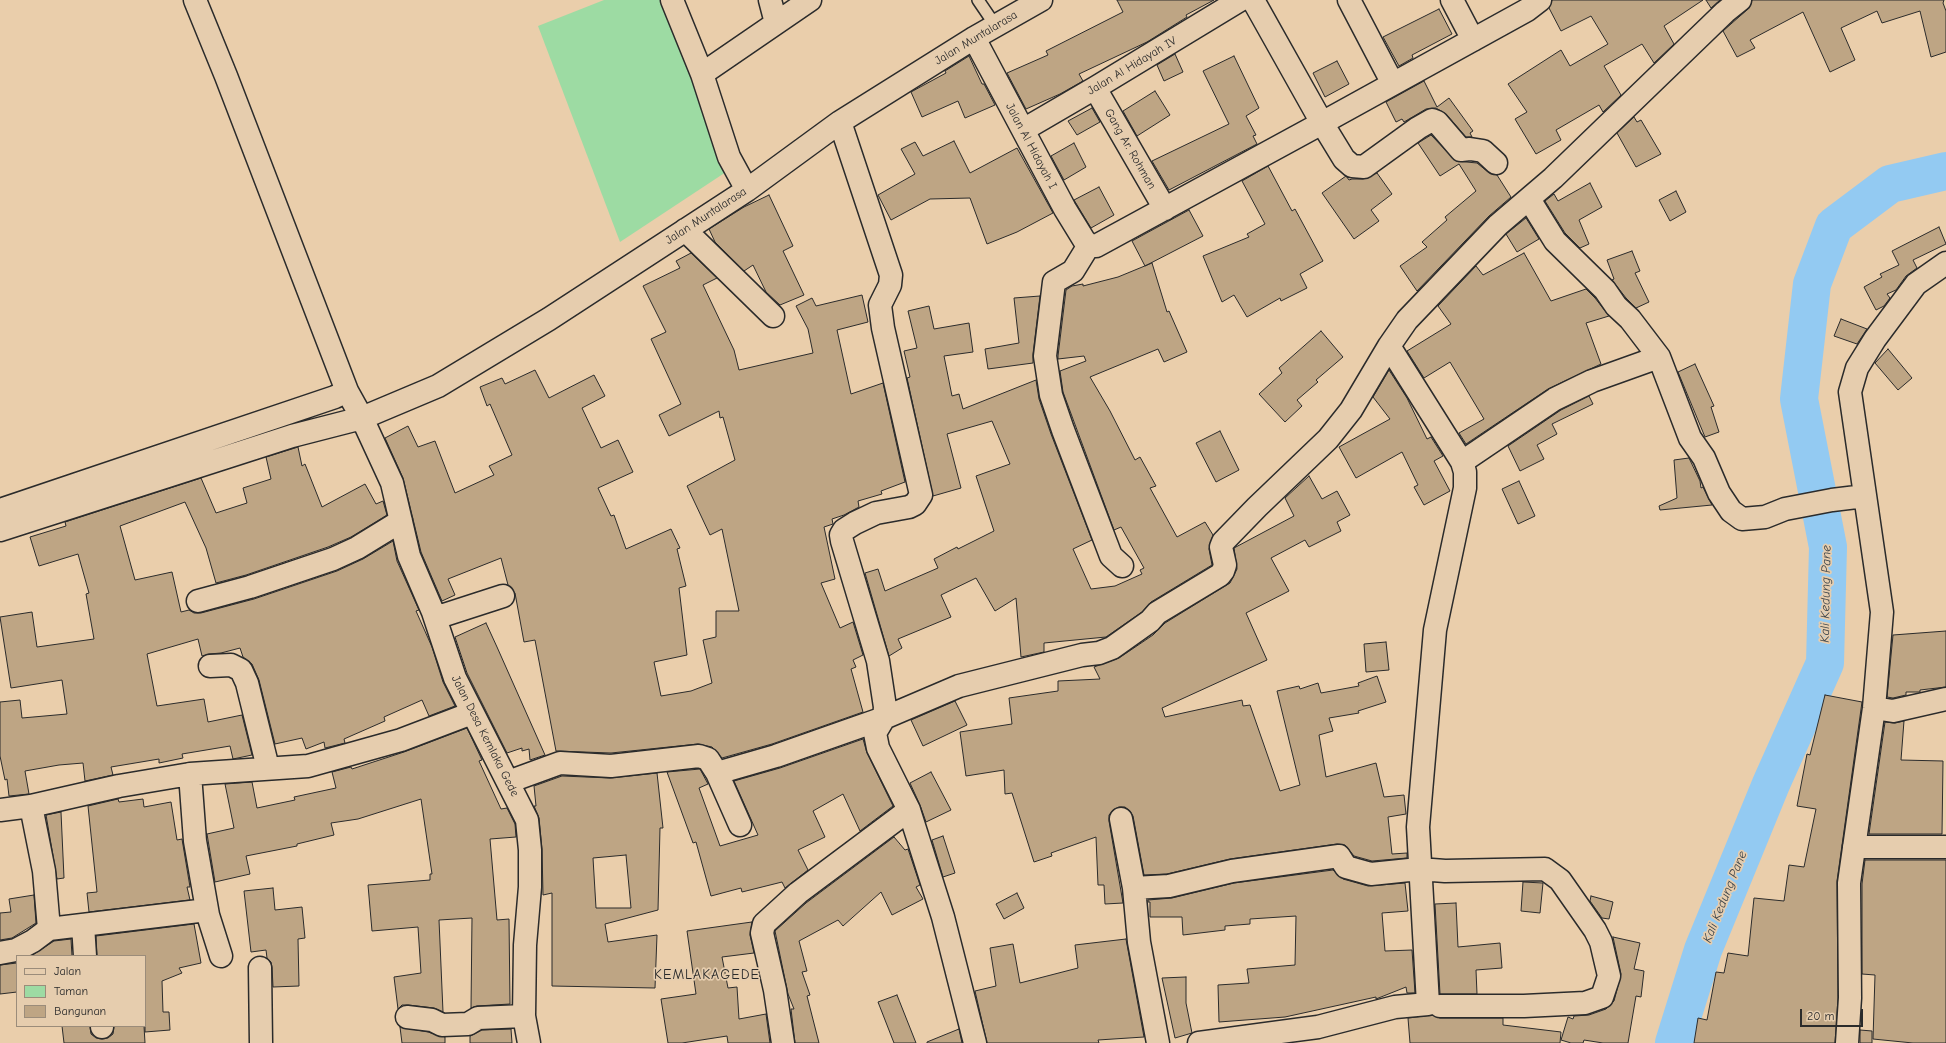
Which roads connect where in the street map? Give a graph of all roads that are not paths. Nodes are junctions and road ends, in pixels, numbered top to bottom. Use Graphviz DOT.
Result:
graph roads {
  1 [pos="195,0"];
  2 [pos="672,0"];
  3 [pos="770,0"];
  4 [pos="810,0"];
  5 [pos="1041,0"];
  6 [pos="1240,0"];
  7 [pos="1253,0"];
  8 [pos="1349,0"];
  9 [pos="1452,0"];
  10 [pos="1540,0"];
  11 [pos="1740,0"];
  12 [pos="981,3"];
  13 [pos="776,23"];
  14 [pos="994,23"];
  15 [pos="974,38"];
  16 [pos="1473,40"];
  17 [pos="702,74"];
  18 [pos="1393,84"];
  19 [pos="1095,88"];
  20 [pos="840,122"];
  21 [pos="1322,124"];
  22 [pos="1023,130"];
  23 [pos="1483,154"];
  24 [pos="746,188"];
  25 [pos="1528,199"];
  26 [pos="1165,209"];
  27 [pos="684,230"];
  28 [pos="1092,245"];
  29 [pos="1946,263"];
  30 [pos="773,316"];
  31 [pos="1389,346"];
  32 [pos="1659,357"];
  33 [pos="355,405"];
  34 [pos="1462,462"];
  35 [pos="1865,496"];
  36 [pos="15,514"];
  37 [pos="401,521"];
  38 [pos="0,530"];
  39 [pos="1122,566"];
  40 [pos="503,596"];
  41 [pos="198,601"];
  42 [pos="435,618"];
  43 [pos="210,666"];
  44 [pos="1946,699"];
  45 [pos="1874,708"];
  46 [pos="472,713"];
  47 [pos="884,718"];
  48 [pos="268,768"];
  49 [pos="717,772"];
  50 [pos="190,774"];
  51 [pos="508,782"];
  52 [pos="31,806"];
  53 [pos="0,810"];
  54 [pos="909,810"];
  55 [pos="1121,819"];
  56 [pos="740,825"];
  57 [pos="1854,847"];
  58 [pos="1946,848"];
  59 [pos="1419,869"];
  60 [pos="1134,888"];
  61 [pos="207,910"];
  62 [pos="83,924"];
  63 [pos="49,929"];
  64 [pos="0,953"];
  65 [pos="86,955"];
  66 [pos="221,956"];
  67 [pos="260,968"];
  68 [pos="1440,1006"];
  69 [pos="524,1016"];
  70 [pos="407,1017"];
  71 [pos="1319,1035"];
  72 [pos="261,1043"];
  73 [pos="529,1043"];
  74 [pos="783,1043"];
  75 [pos="975,1043"];
  76 [pos="1158,1043"];
  77 [pos="1199,1043"];
  78 [pos="1847,1043"];
  1 -- 33 [label="street, Jalan Desa Kemlaka Gede"];
  2 -- 17 [label="street"];
  3 -- 13 [label="street"];
  4 -- 13 [label="street"];
  5 -- 14 [label="street, Jalan Muntalarasa"];
  6 -- 19 [label="street, Jalan Al Hidayah IV"];
  7 -- 21 [label="street"];
  8 -- 18 [label="street"];
  9 -- 16 [label="street"];
  10 -- 16 [label="street"];
  11 -- 25 [label="street"];
  12 -- 14 [label="lane"];
  13 -- 17 [label="street"];
  14 -- 15 [label="street, Jalan Muntalarasa"];
  15 -- 20 [label="street, Jalan Muntalarasa"];
  15 -- 22 [label="street, Jalan Al Hidayah I"];
  16 -- 18 [label="street"];
  17 -- 24 [label="street"];
  18 -- 21 [label="street"];
  19 -- 22 [label="street, Jalan Al Hidayah IV"];
  19 -- 26 [label="street, Gang Ar. Rohman"];
  20 -- 24 [label="street, Jalan Muntalarasa"];
  20 -- 47 [label="street"];
  21 -- 23 [label="street"];
  21 -- 26 [label="street"];
  22 -- 28 [label="street, Jalan Al Hidayah I"];
  24 -- 27 [label="street, Jalan Muntalarasa"];
  25 -- 31 [label="street"];
  25 -- 32 [label="street"];
  26 -- 28 [label="street"];
  27 -- 30 [label="street"];
  27 -- 33 [label="street, Jalan Muntalarasa"];
  28 -- 39 [label="street"];
  29 -- 35 [label="street"];
  31 -- 34 [label="street"];
  31 -- 47 [label="street"];
  32 -- 34 [label="street"];
  32 -- 35 [label="street"];
  33 -- 36 [label="street"];
  33 -- 36 [label="street"];
  33 -- 37 [label="street, Jalan Desa Kemlaka Gede"];
  34 -- 59 [label="street"];
  35 -- 45 [label="street"];
  36 -- 38 [label="street"];
  37 -- 41 [label="street"];
  37 -- 42 [label="street, Jalan Desa Kemlaka Gede"];
  40 -- 42 [label="street"];
  42 -- 46 [label="street, Jalan Desa Kemlaka Gede"];
  43 -- 48 [label="street"];
  44 -- 45 [label="street"];
  45 -- 57 [label="street"];
  46 -- 48 [label="street"];
  46 -- 51 [label="street, Jalan Desa Kemlaka Gede"];
  47 -- 49 [label="street"];
  47 -- 54 [label="street"];
  48 -- 50 [label="street"];
  49 -- 51 [label="street"];
  49 -- 56 [label="street"];
  50 -- 52 [label="street"];
  50 -- 61 [label="street"];
  51 -- 69 [label="street, Jalan Desa Kemlaka Gede"];
  52 -- 53 [label="street"];
  52 -- 63 [label="street"];
  54 -- 74 [label="street"];
  54 -- 75 [label="street"];
  55 -- 60 [label="street"];
  57 -- 58 [label="street"];
  57 -- 78 [label="street"];
  59 -- 60 [label="street"];
  59 -- 68 [label="street"];
  59 -- 71 [label="street"];
  60 -- 76 [label="street"];
  61 -- 62 [label="street"];
  61 -- 66 [label="street"];
  62 -- 63 [label="street"];
  62 -- 65 [label="street"];
  63 -- 64 [label="street"];
  67 -- 72 [label="street"];
  69 -- 70 [label="street"];
  69 -- 73 [label="street, Jalan Desa Kemlaka Gede"];
  71 -- 77 [label="street"];
}
